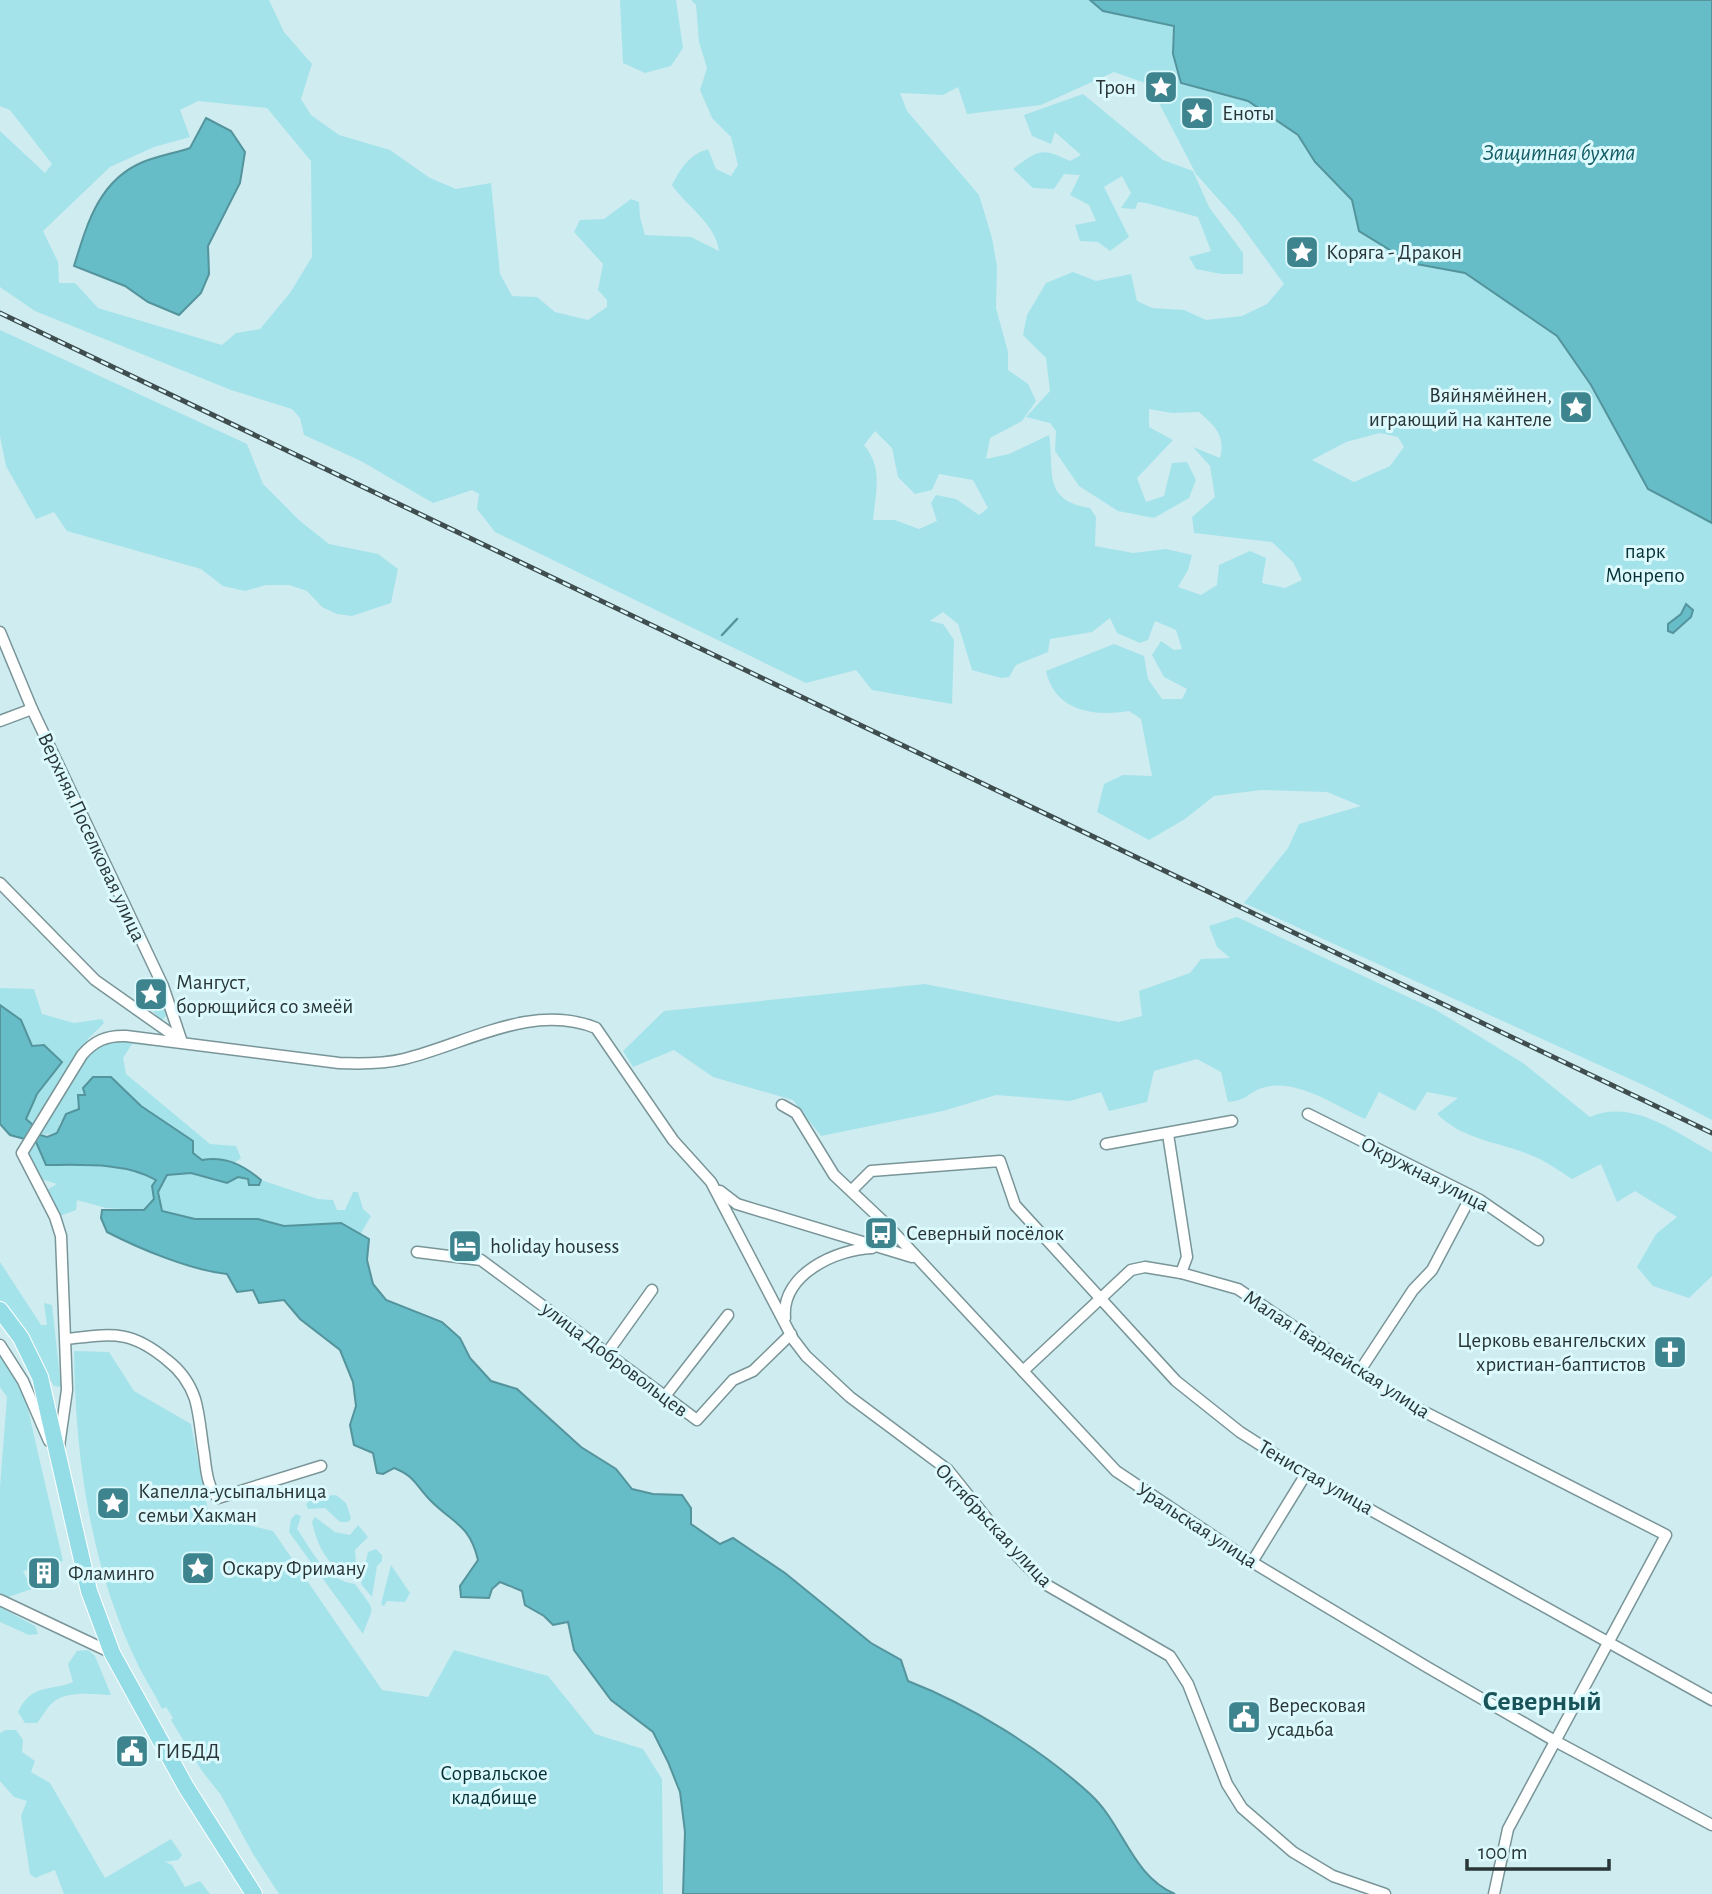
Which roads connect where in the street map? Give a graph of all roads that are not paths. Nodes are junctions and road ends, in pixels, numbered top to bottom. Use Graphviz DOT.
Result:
graph roads {
  1 [pos="0,632"];
  2 [pos="32,709"];
  3 [pos="0,721"];
  4 [pos="0,883"];
  5 [pos="182,1042"];
  6 [pos="782,1105"];
  7 [pos="1308,1114"];
  8 [pos="1232,1121"];
  9 [pos="1168,1133"];
  10 [pos="1106,1144"];
  11 [pos="711,1182"];
  12 [pos="852,1190"];
  13 [pos="1470,1198"];
  14 [pos="1538,1240"];
  15 [pos="885,1249"];
  16 [pos="417,1252"];
  17 [pos="918,1260"];
  18 [pos="1181,1273"];
  19 [pos="652,1290"];
  20 [pos="1099,1297"];
  21 [pos="0,1310"];
  22 [pos="728,1315"];
  23 [pos="785,1320"];
  24 [pos="791,1334"];
  25 [pos="66,1339"];
  26 [pos="0,1345"];
  27 [pos="607,1353"];
  28 [pos="1023,1370"];
  29 [pos="1359,1372"];
  30 [pos="665,1396"];
  31 [pos="57,1459"];
  32 [pos="321,1466"];
  33 [pos="1306,1474"];
  34 [pos="1252,1562"];
  35 [pos="0,1600"];
  36 [pos="1609,1641"];
  37 [pos="112,1653"];
  38 [pos="1712,1700"];
  39 [pos="1555,1741"];
  40 [pos="1712,1825"];
  41 [pos="254,1894"];
  42 [pos="1385,1894"];
  43 [pos="1494,1894"];
  1 -- 2 [label="street, Верхняя Поселковая улица"];
  2 -- 3 [label="street"];
  2 -- 5 [label="street, Верхняя Поселковая улица"];
  4 -- 5 [label="street"];
  5 -- 11 [label="street, Октябрьская улица"];
  5 -- 25 [label="street"];
  6 -- 12 [label="street, Уральская улица"];
  7 -- 13 [label="street, Окружная улица"];
  8 -- 9 [label="street"];
  9 -- 10 [label="street"];
  9 -- 18 [label="street"];
  11 -- 15 [label="street"];
  11 -- 23 [label="street, Октябрьская улица"];
  12 -- 17 [label="street, Уральская улица"];
  12 -- 20 [label="street, Тенистая улица"];
  13 -- 14 [label="street, Окружная улица"];
  13 -- 29 [label="street"];
  15 -- 17 [label="street"];
  15 -- 23 [label="street"];
  16 -- 27 [label="street, улица Добровольцев"];
  17 -- 28 [label="street, Уральская улица"];
  18 -- 20 [label="street, Малая Гвардейская улица"];
  18 -- 29 [label="street, Малая Гвардейская улица"];
  19 -- 27 [label="street"];
  20 -- 28 [label="street, Малая Гвардейская улица"];
  20 -- 33 [label="street, Тенистая улица"];
  21 -- 31 [label="main road"];
  22 -- 30 [label="street"];
  23 -- 24 [label="street, Октябрьская улица"];
  24 -- 30 [label="street, улица Добровольцев"];
  24 -- 42 [label="street, Октябрьская улица"];
  25 -- 31 [label="street"];
  25 -- 32 [label="street"];
  26 -- 31 [label="street"];
  27 -- 30 [label="street, улица Добровольцев"];
  28 -- 34 [label="street, Уральская улица"];
  29 -- 36 [label="street, Малая Гвардейская улица"];
  31 -- 37 [label="main road"];
  33 -- 34 [label="street"];
  33 -- 36 [label="street, Тенистая улица"];
  34 -- 39 [label="street, Уральская улица"];
  35 -- 37 [label="street"];
  36 -- 38 [label="street, Тенистая улица"];
  36 -- 39 [label="street"];
  37 -- 41 [label="main road"];
  39 -- 40 [label="street, Уральская улица"];
  39 -- 43 [label="street"];
}
